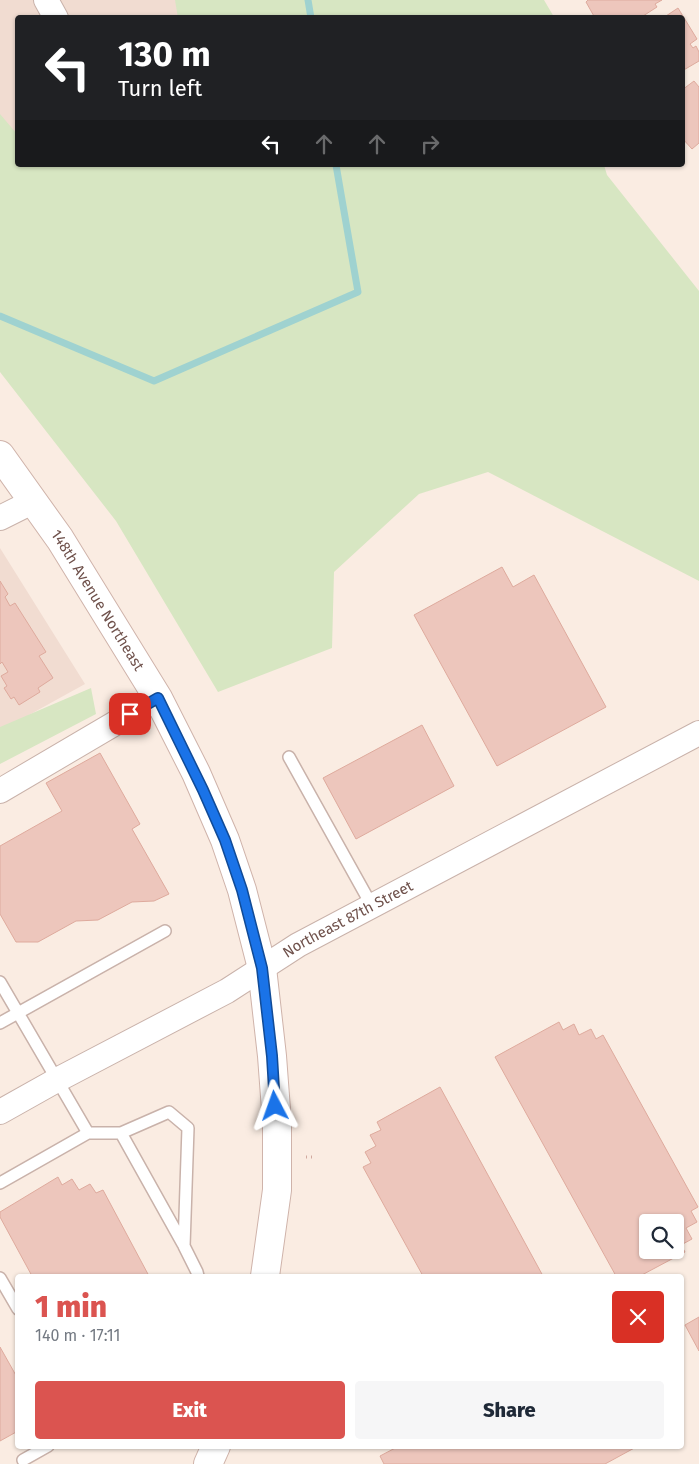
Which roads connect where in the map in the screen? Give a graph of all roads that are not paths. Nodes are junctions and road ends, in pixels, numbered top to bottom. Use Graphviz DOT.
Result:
graph roads {
  1 [pos="46,0"];
  2 [pos="54,15"];
  3 [pos="0,455"];
  4 [pos="34,501"];
  5 [pos="0,518"];
  6 [pos="158,698"];
  7 [pos="699,733"];
  8 [pos="289,757"];
  9 [pos="0,791"];
  10 [pos="372,906"];
  11 [pos="165,931"];
  12 [pos="262,968"];
  13 [pos="0,982"];
  14 [pos="18,1013"];
  15 [pos="0,1023"];
  16 [pos="57,1080"];
  17 [pos="0,1112"];
  18 [pos="121,1133"];
  19 [pos="88,1134"];
  20 [pos="0,1183"];
  21 [pos="184,1246"];
  22 [pos="198,1274"];
  23 [pos="265,1274"];
  24 [pos="0,1278"];
  25 [pos="15,1304"];
  26 [pos="43,1449"];
  27 [pos="215,1449"];
  28 [pos="23,1460"];
  29 [pos="208,1464"];
  1 -- 2 [label="street"];
  3 -- 4 [label="main road, 148th Avenue Northeast"];
  4 -- 5 [label="street"];
  4 -- 6 [label="main road, 148th Avenue Northeast"];
  6 -- 9 [label="street"];
  6 -- 12 [label="main road, 148th Avenue Northeast"];
  7 -- 10 [label="street, Northeast 87th Street"];
  8 -- 10 [label="lane"];
  10 -- 12 [label="street, Northeast 87th Street"];
  11 -- 14 [label="lane"];
  12 -- 16 [label="street, Northeast 87th Street"];
  12 -- 23 [label="main road, 148th Avenue Northeast"];
  13 -- 14 [label="lane"];
  14 -- 15 [label="lane"];
  14 -- 16 [label="lane"];
  16 -- 17 [label="street, Northeast 87th Street"];
  16 -- 19 [label="lane"];
  18 -- 19 [label="lane"];
  18 -- 21 [label="lane"];
  18 -- 21 [label="lane"];
  19 -- 20 [label="lane"];
  21 -- 22 [label="lane"];
  24 -- 25 [label="lane"];
  26 -- 28 [label="lane"];
  27 -- 29 [label="main road"];
}
